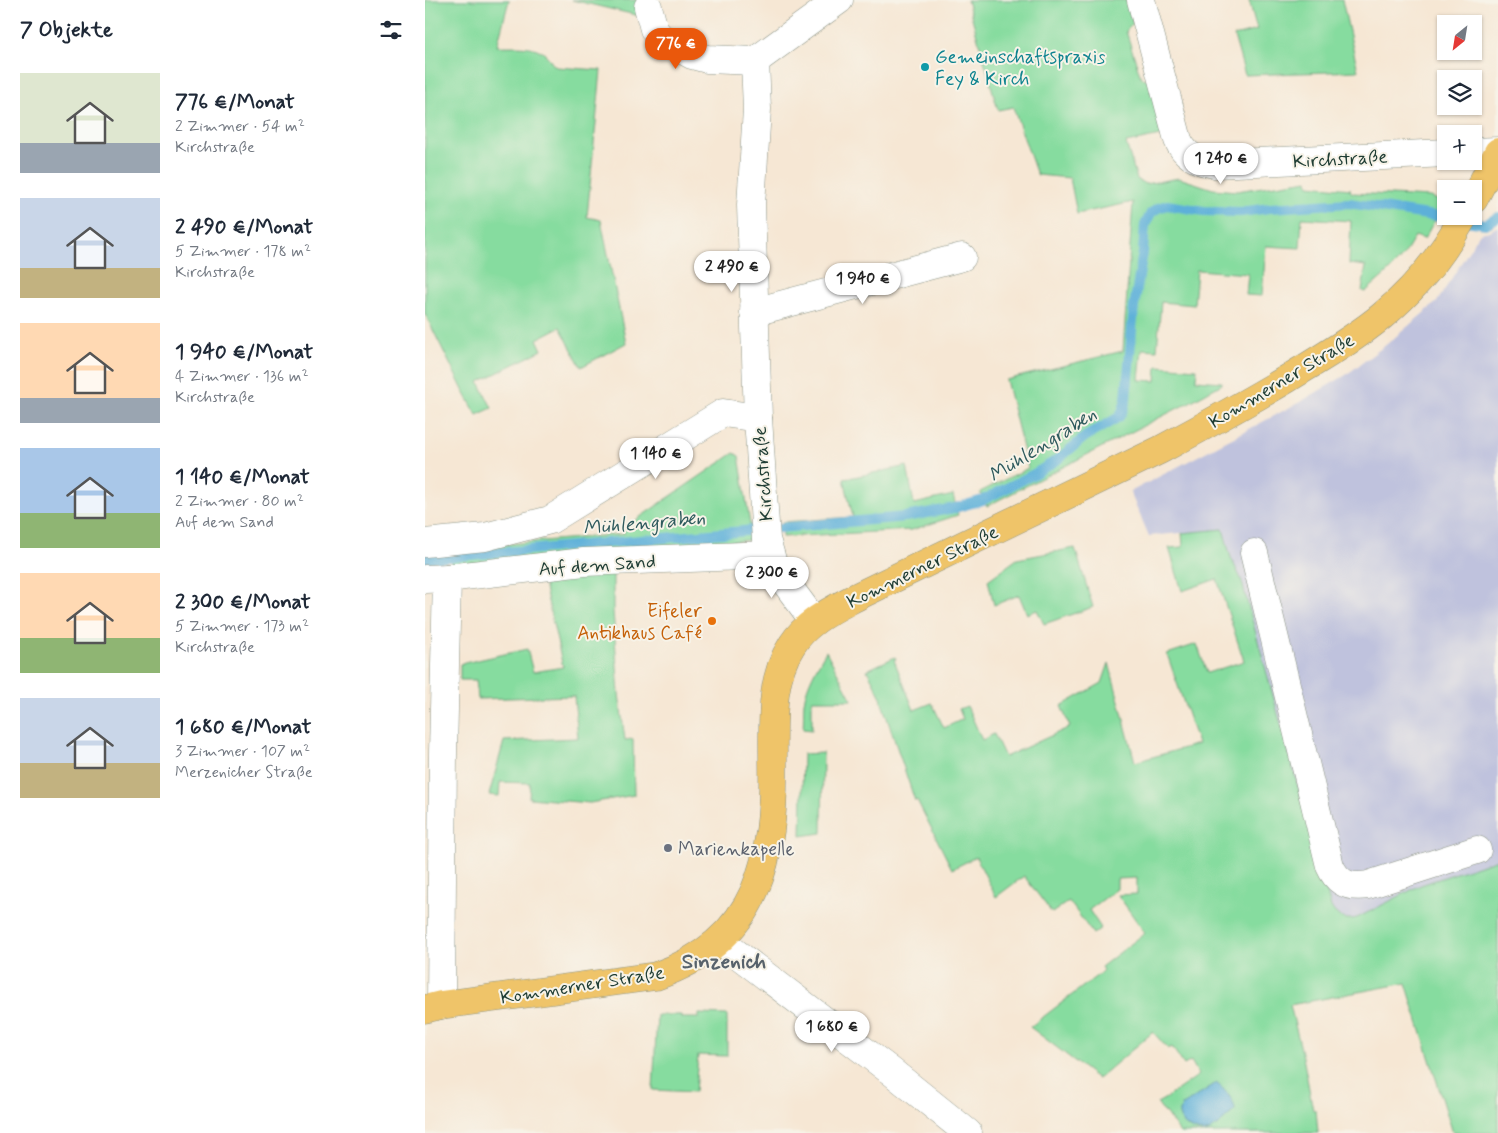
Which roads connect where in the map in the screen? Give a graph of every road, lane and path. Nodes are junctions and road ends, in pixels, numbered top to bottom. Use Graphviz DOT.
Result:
graph roads {
  1 [pos="839,0"];
  2 [pos="1141,0"];
  3 [pos="648,7"];
  4 [pos="755,61"];
  5 [pos="1498,151"];
  6 [pos="1482,152"];
  7 [pos="1437,153"];
  8 [pos="1482,183"];
  9 [pos="1460,225"];
  10 [pos="962,256"];
  11 [pos="754,312"];
  12 [pos="758,418"];
  13 [pos="767,539"];
  14 [pos="425,543"];
  15 [pos="1254,553"];
  16 [pos="436,579"];
  17 [pos="814,621"];
  18 [pos="1477,850"];
  19 [pos="720,940"];
  20 [pos="433,1007"];
  21 [pos="968,1133"];
  1 -- 4 [label="street"];
  2 -- 7 [label="street, Kirchstraße"];
  3 -- 4 [label="street"];
  4 -- 11 [label="street, Kirchstraße"];
  5 -- 6 [label="street"];
  5 -- 8 [label="main road"];
  9 -- 17 [label="main road, Kommerner Straße"];
  10 -- 11 [label="street"];
  11 -- 12 [label="street, Kirchstraße"];
  12 -- 13 [label="street, Kirchstraße"];
  12 -- 14 [label="street"];
  13 -- 16 [label="street, Auf dem Sand"];
  13 -- 17 [label="street, Kirchstraße"];
  15 -- 18 [label="street"];
  16 -- 20 [label="street"];
  17 -- 19 [label="main road, Kommerner Straße"];
  19 -- 20 [label="main road, Kommerner Straße"];
  19 -- 21 [label="street"];
}
